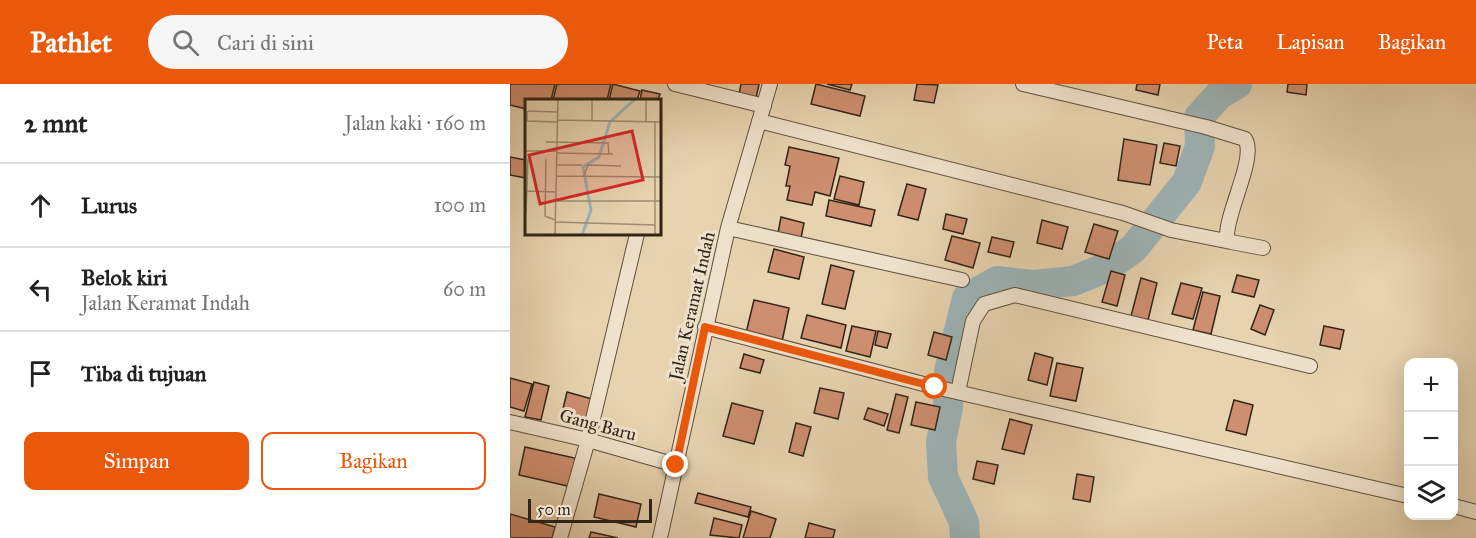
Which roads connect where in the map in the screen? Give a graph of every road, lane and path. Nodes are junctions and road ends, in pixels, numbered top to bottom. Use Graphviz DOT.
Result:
graph roads {
  1 [pos="675,84"];
  2 [pos="770,84"];
  3 [pos="1023,84"];
  4 [pos="764,106"];
  5 [pos="759,121"];
  6 [pos="728,228"];
  7 [pos="636,236"];
  8 [pos="1231,242"];
  9 [pos="1263,248"];
  10 [pos="962,280"];
  11 [pos="705,327"];
  12 [pos="1310,366"];
  13 [pos="955,391"];
  14 [pos="510,422"];
  15 [pos="588,440"];
  16 [pos="676,465"];
  17 [pos="1404,495"];
  18 [pos="1458,507"];
  19 [pos="1476,512"];
  20 [pos="560,538"];
  21 [pos="660,538"];
  1 -- 4 [label="street"];
  2 -- 4 [label="street, Jalan Keramat Indah"];
  3 -- 8 [label="street"];
  4 -- 5 [label="street, Jalan Keramat Indah"];
  5 -- 6 [label="street, Jalan Keramat Indah"];
  5 -- 8 [label="street"];
  6 -- 10 [label="street"];
  6 -- 11 [label="street, Jalan Keramat Indah"];
  7 -- 15 [label="street"];
  8 -- 9 [label="street"];
  11 -- 13 [label="street"];
  11 -- 16 [label="street, Jalan Keramat Indah"];
  12 -- 13 [label="street"];
  13 -- 17 [label="street"];
  14 -- 15 [label="street, Gang Baru"];
  15 -- 16 [label="street, Gang Baru"];
  15 -- 20 [label="street"];
  16 -- 21 [label="street, Jalan Keramat Indah"];
  18 -- 19 [label="street"];
}
